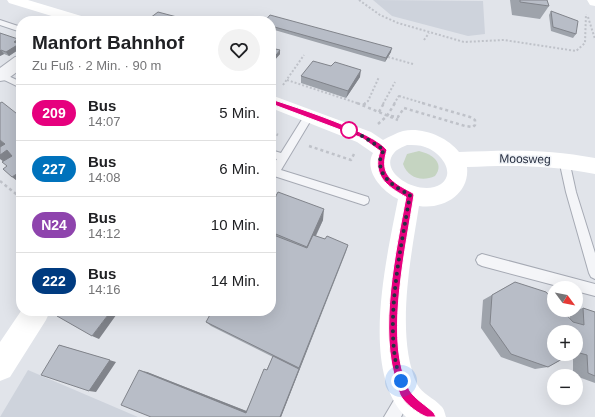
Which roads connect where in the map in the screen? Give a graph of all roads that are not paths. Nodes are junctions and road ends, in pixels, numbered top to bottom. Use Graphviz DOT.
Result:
graph roads {
  1 [pos="14,0"];
  2 [pos="67,16"];
  3 [pos="0,22"];
  4 [pos="16,28"];
  5 [pos="16,65"];
  6 [pos="0,76"];
  7 [pos="16,83"];
  8 [pos="276,104"];
  9 [pos="309,115"];
  10 [pos="384,150"];
  11 [pos="276,156"];
  12 [pos="282,158"];
  13 [pos="454,160"];
  14 [pos="564,160"];
  15 [pos="595,166"];
  16 [pos="276,168"];
  17 [pos="276,173"];
  18 [pos="410,195"];
  19 [pos="364,200"];
  20 [pos="482,260"];
  21 [pos="595,273"];
  22 [pos="595,290"];
  23 [pos="34,316"];
  24 [pos="0,367"];
  25 [pos="406,394"];
  26 [pos="392,417"];
  27 [pos="430,417"];
  1 -- 2 [label="street"];
  3 -- 4 [label="lane"];
  5 -- 6 [label="street"];
  6 -- 7 [label="lane"];
  8 -- 9 [label="street"];
  9 -- 10 [label="street"];
  9 -- 12 [label="lane"];
  10 -- 13 [label="street"];
  10 -- 18 [label="street"];
  11 -- 12 [label="lane"];
  12 -- 16 [label="lane"];
  13 -- 14 [label="street, Moosweg"];
  13 -- 18 [label="street"];
  14 -- 15 [label="street, Moosweg"];
  14 -- 21 [label="lane"];
  17 -- 19 [label="lane"];
  18 -- 25 [label="street"];
  20 -- 22 [label="lane"];
  23 -- 24 [label="street"];
  25 -- 26 [label="lane"];
  25 -- 27 [label="street"];
}
